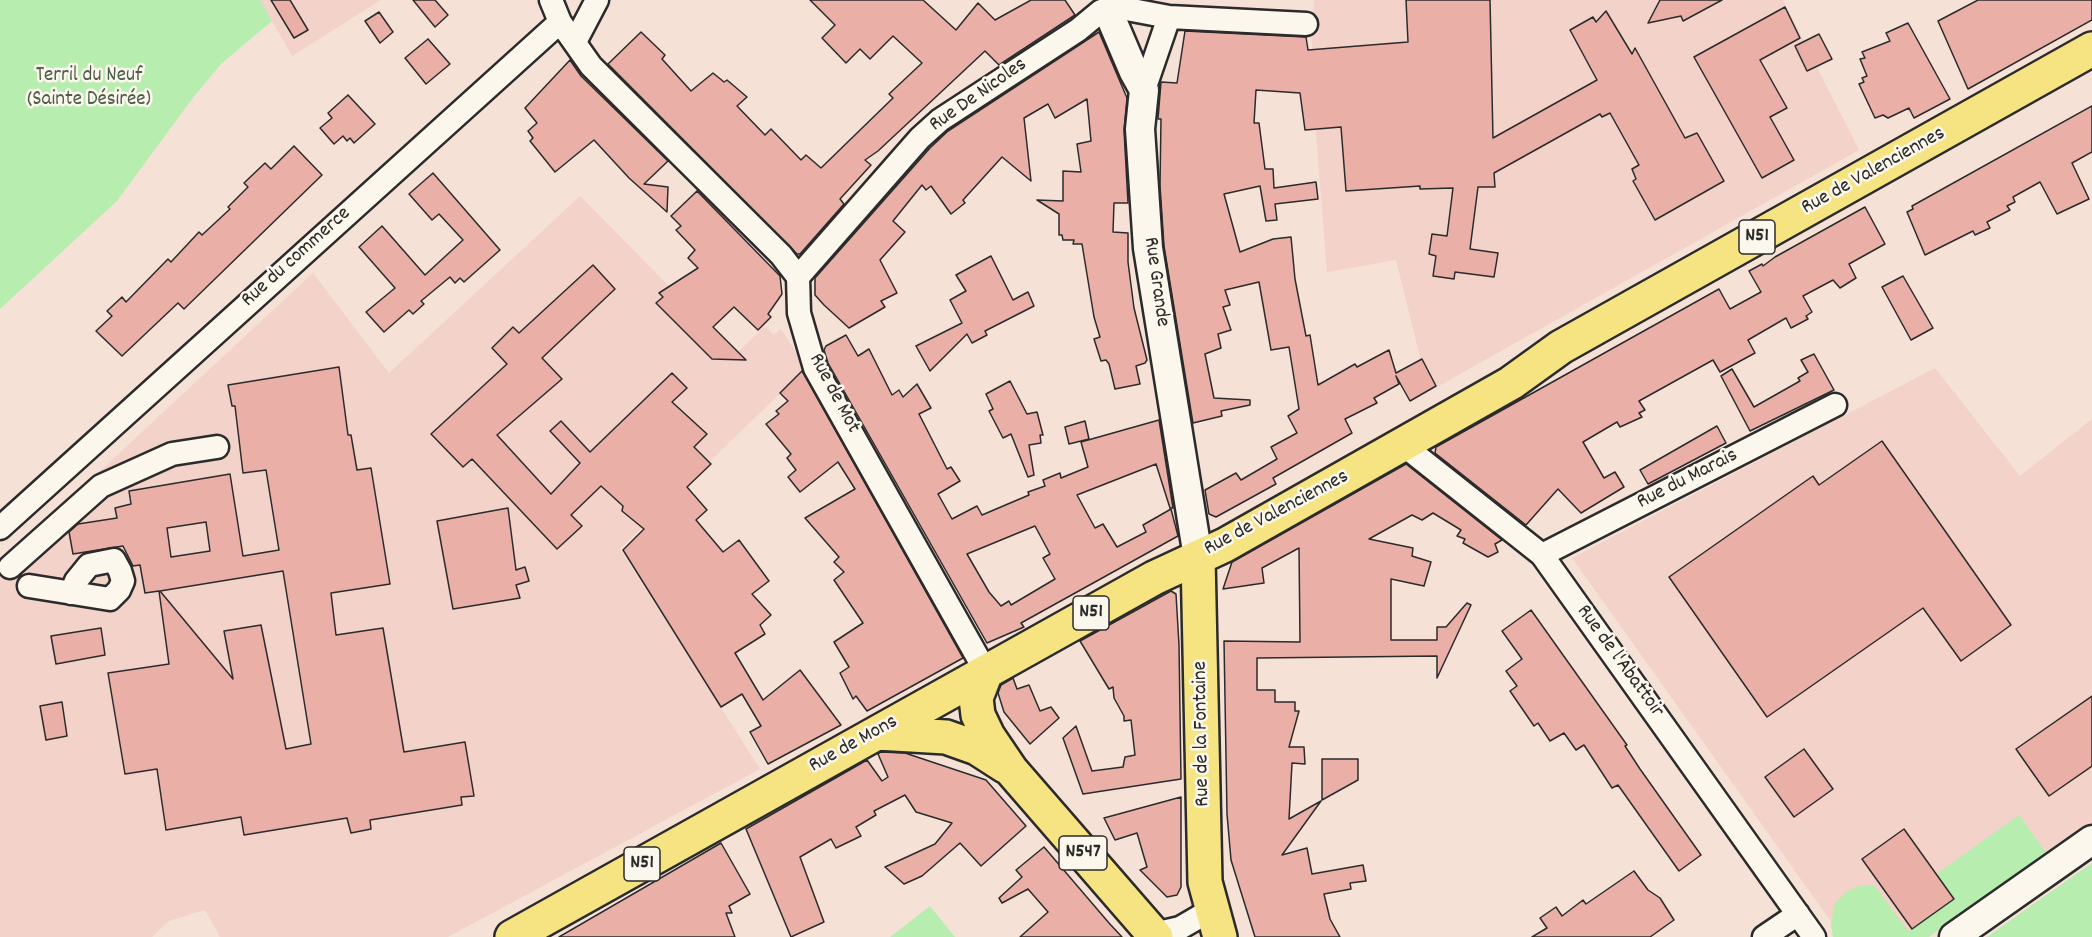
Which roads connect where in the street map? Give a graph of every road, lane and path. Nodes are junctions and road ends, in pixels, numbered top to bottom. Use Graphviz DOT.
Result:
graph roads {
  1 [pos="551,0"];
  2 [pos="597,0"];
  3 [pos="1107,6"];
  4 [pos="1169,17"];
  5 [pos="560,22"];
  6 [pos="1306,24"];
  7 [pos="575,42"];
  8 [pos="2092,50"];
  9 [pos="1144,90"];
  10 [pos="798,277"];
  11 [pos="1561,347"];
  12 [pos="1463,390"];
  13 [pos="1835,405"];
  14 [pos="1404,444"];
  15 [pos="217,447"];
  16 [pos="0,528"];
  17 [pos="1542,555"];
  18 [pos="1198,557"];
  19 [pos="10,567"];
  20 [pos="29,586"];
  21 [pos="71,593"];
  22 [pos="986,672"];
  23 [pos="876,733"];
  24 [pos="1011,770"];
  25 [pos="2092,840"];
  26 [pos="1798,914"];
  27 [pos="1216,924"];
  28 [pos="1155,936"];
  29 [pos="512,937"];
  30 [pos="1764,937"];
  31 [pos="1814,937"];
  32 [pos="1954,937"];
  1 -- 5 [label="street"];
  2 -- 7 [label="street"];
  3 -- 4 [label="street"];
  3 -- 9 [label="street"];
  3 -- 10 [label="street, Rue De Nicoles"];
  4 -- 6 [label="street"];
  4 -- 9 [label="street"];
  5 -- 7 [label="street"];
  5 -- 16 [label="street, Rue du commerce"];
  7 -- 10 [label="street"];
  8 -- 11 [label="main road, Rue de Valenciennes / N51"];
  9 -- 18 [label="street, Rue Grande"];
  10 -- 22 [label="street, Rue de Mot"];
  11 -- 12 [label="main road, Rue de Valenciennes / N51"];
  11 -- 14 [label="main road, Rue de Valenciennes / N51"];
  12 -- 14 [label="street"];
  12 -- 18 [label="main road, Rue de Valenciennes / N51"];
  13 -- 17 [label="street, Rue du Marais"];
  14 -- 17 [label="street, Rue de l'Abattoir"];
  14 -- 18 [label="main road, Rue de Valenciennes / N51"];
  15 -- 19 [label="street"];
  17 -- 26 [label="street, Rue de l'Abattoir"];
  18 -- 22 [label="main road, Rue de Mons / N51"];
  18 -- 27 [label="main road, Rue de la Fontaine"];
  20 -- 21 [label="street"];
  22 -- 23 [label="main road, Rue de Mons / N51"];
  22 -- 24 [label="main road"];
  23 -- 24 [label="main road"];
  23 -- 29 [label="main road, Rue de Mons / N51"];
  24 -- 28 [label="main road, N547"];
  25 -- 32 [label="street"];
  26 -- 30 [label="street"];
  26 -- 31 [label="street, Rue de l'Abattoir"];
  27 -- 28 [label="street, Rue de la Fontaine"];
}
